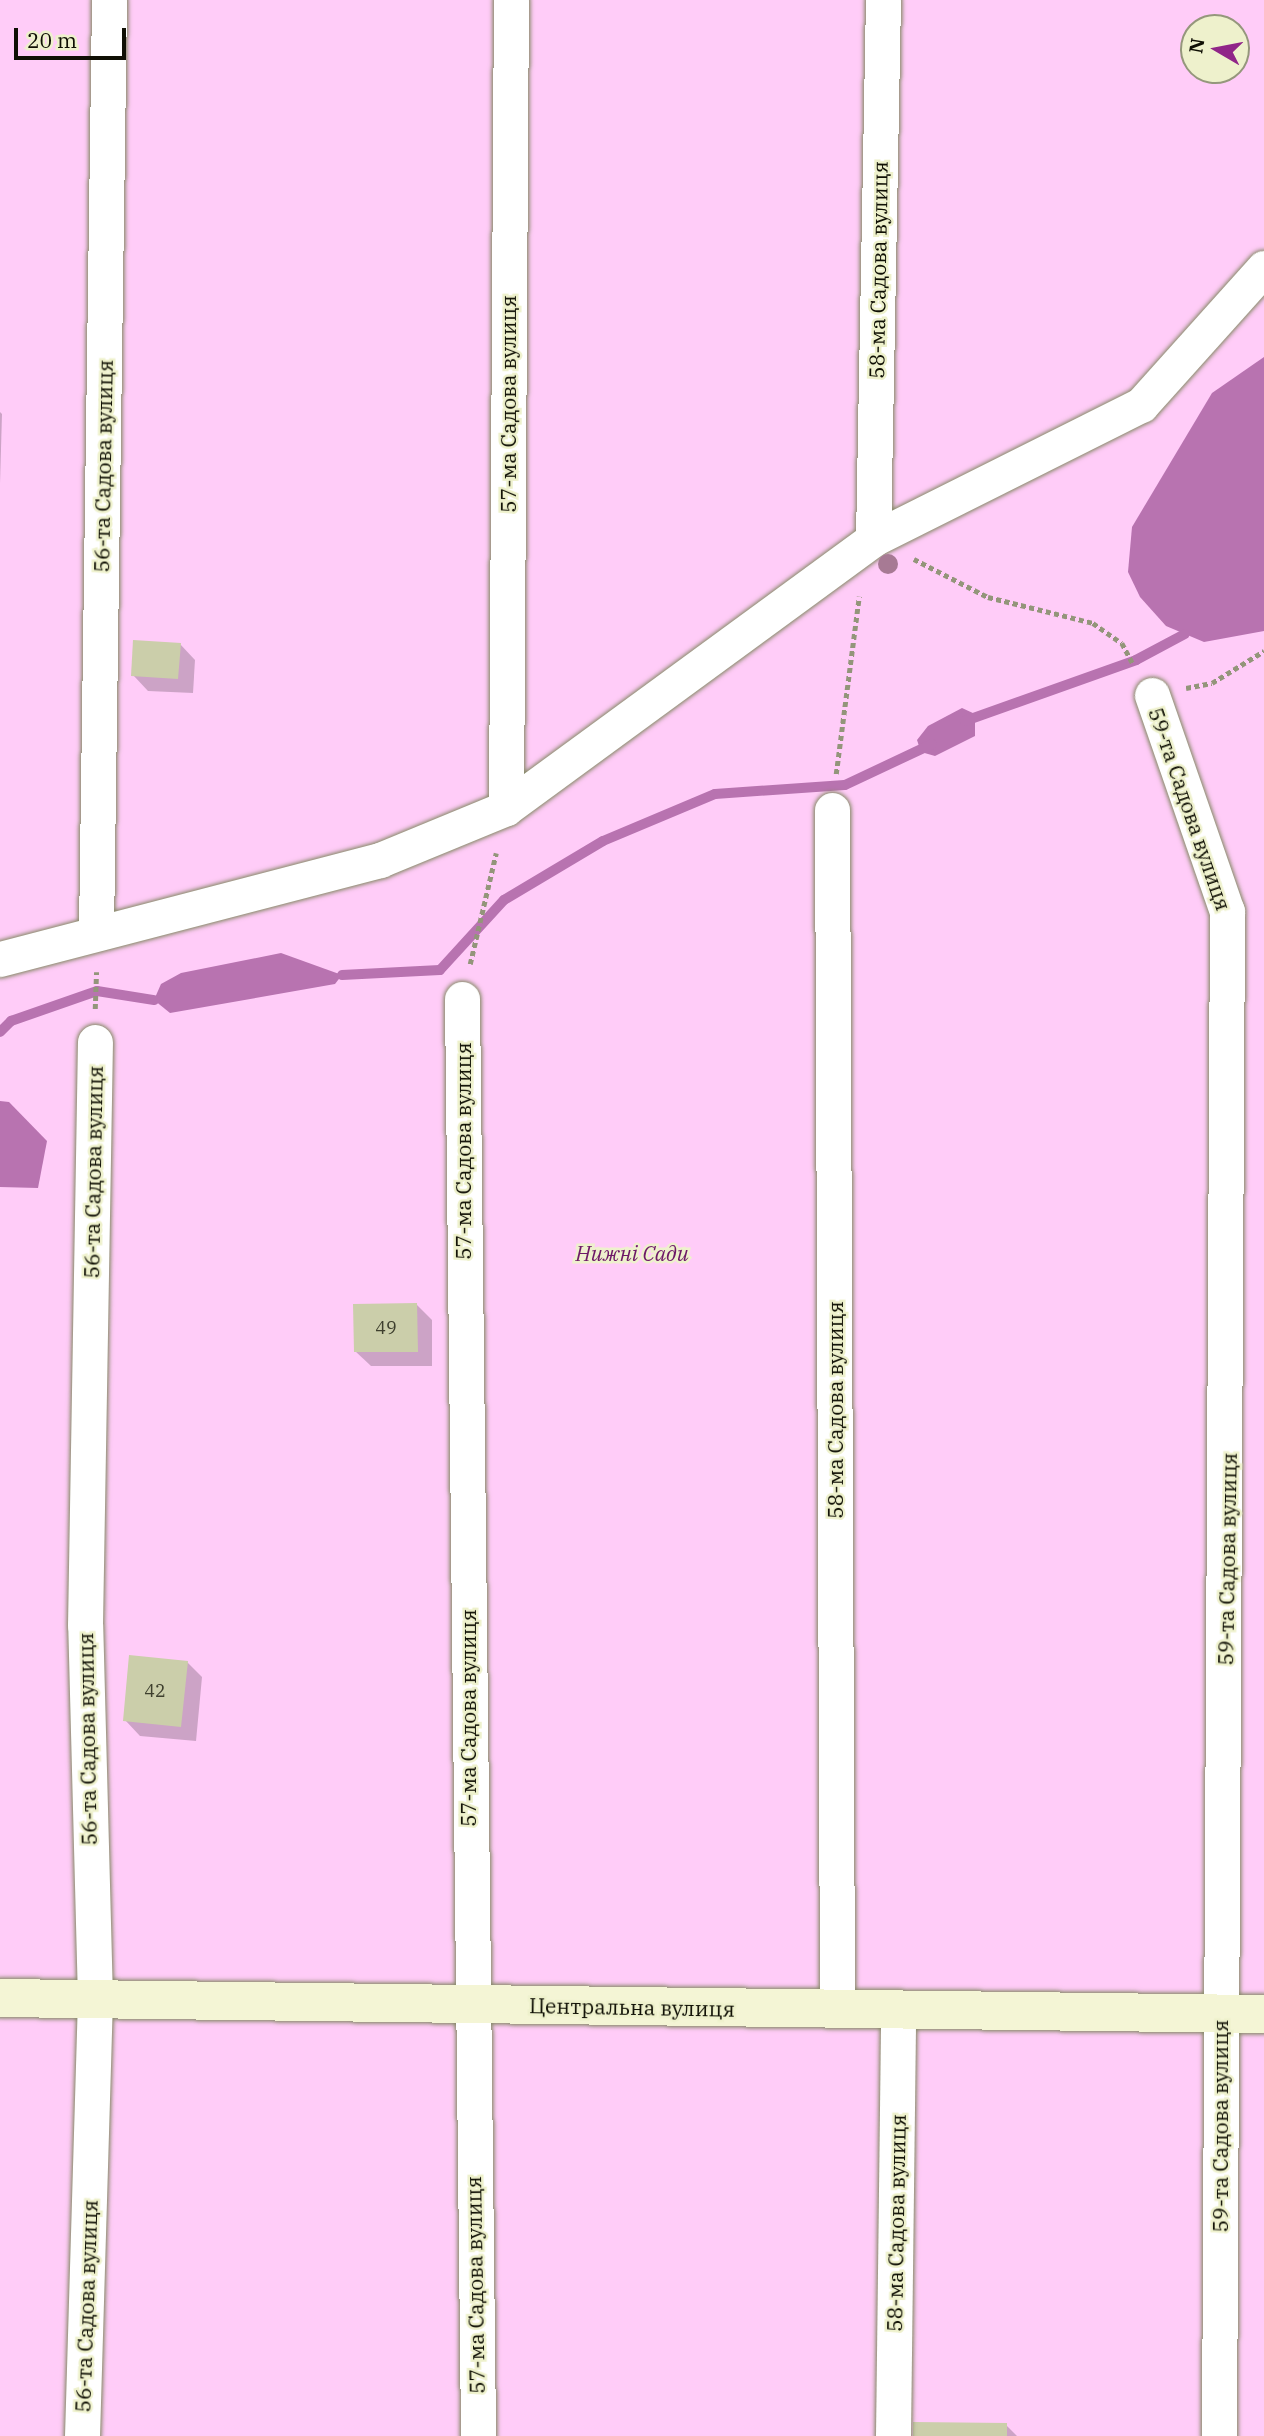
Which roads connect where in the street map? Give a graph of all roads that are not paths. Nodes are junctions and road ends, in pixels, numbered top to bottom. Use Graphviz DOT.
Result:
graph roads {
  1 [pos="109,0"];
  2 [pos="510,0"];
  3 [pos="883,0"];
  4 [pos="1264,268"];
  5 [pos="873,539"];
  6 [pos="1145,684"];
  7 [pos="506,808"];
  8 [pos="832,810"];
  9 [pos="96,949"];
  10 [pos="0,959"];
  11 [pos="466,983"];
  12 [pos="95,1030"];
  13 [pos="0,1998"];
  14 [pos="95,2000"];
  15 [pos="471,2004"];
  16 [pos="898,2009"];
  17 [pos="837,2010"];
  18 [pos="1221,2013"];
  19 [pos="1264,2014"];
  20 [pos="82,2436"];
  21 [pos="478,2436"];
  22 [pos="893,2436"];
  23 [pos="1219,2436"];
  1 -- 9 [label="street, 56-та Садова вулиця"];
  2 -- 7 [label="street, 57-ма Садова вулиця"];
  3 -- 5 [label="street, 58-ма Садова вулиця"];
  4 -- 5 [label="street"];
  5 -- 7 [label="street"];
  6 -- 18 [label="street, 59-та Садова вулиця"];
  7 -- 9 [label="street"];
  8 -- 17 [label="street, 58-ма Садова вулиця"];
  9 -- 10 [label="street"];
  11 -- 15 [label="street, 57-ма Садова вулиця"];
  12 -- 14 [label="street, 56-та Садова вулиця"];
  13 -- 14 [label="street, Центральна вулиця"];
  14 -- 15 [label="street, Центральна вулиця"];
  14 -- 20 [label="street, 56-та Садова вулиця"];
  15 -- 17 [label="street, Центральна вулиця"];
  15 -- 21 [label="street, 57-ма Садова вулиця"];
  16 -- 17 [label="street, Центральна вулиця"];
  16 -- 18 [label="street, Центральна вулиця"];
  16 -- 22 [label="street, 58-ма Садова вулиця"];
  18 -- 19 [label="street, Центральна вулиця"];
  18 -- 23 [label="street, 59-та Садова вулиця"];
}
